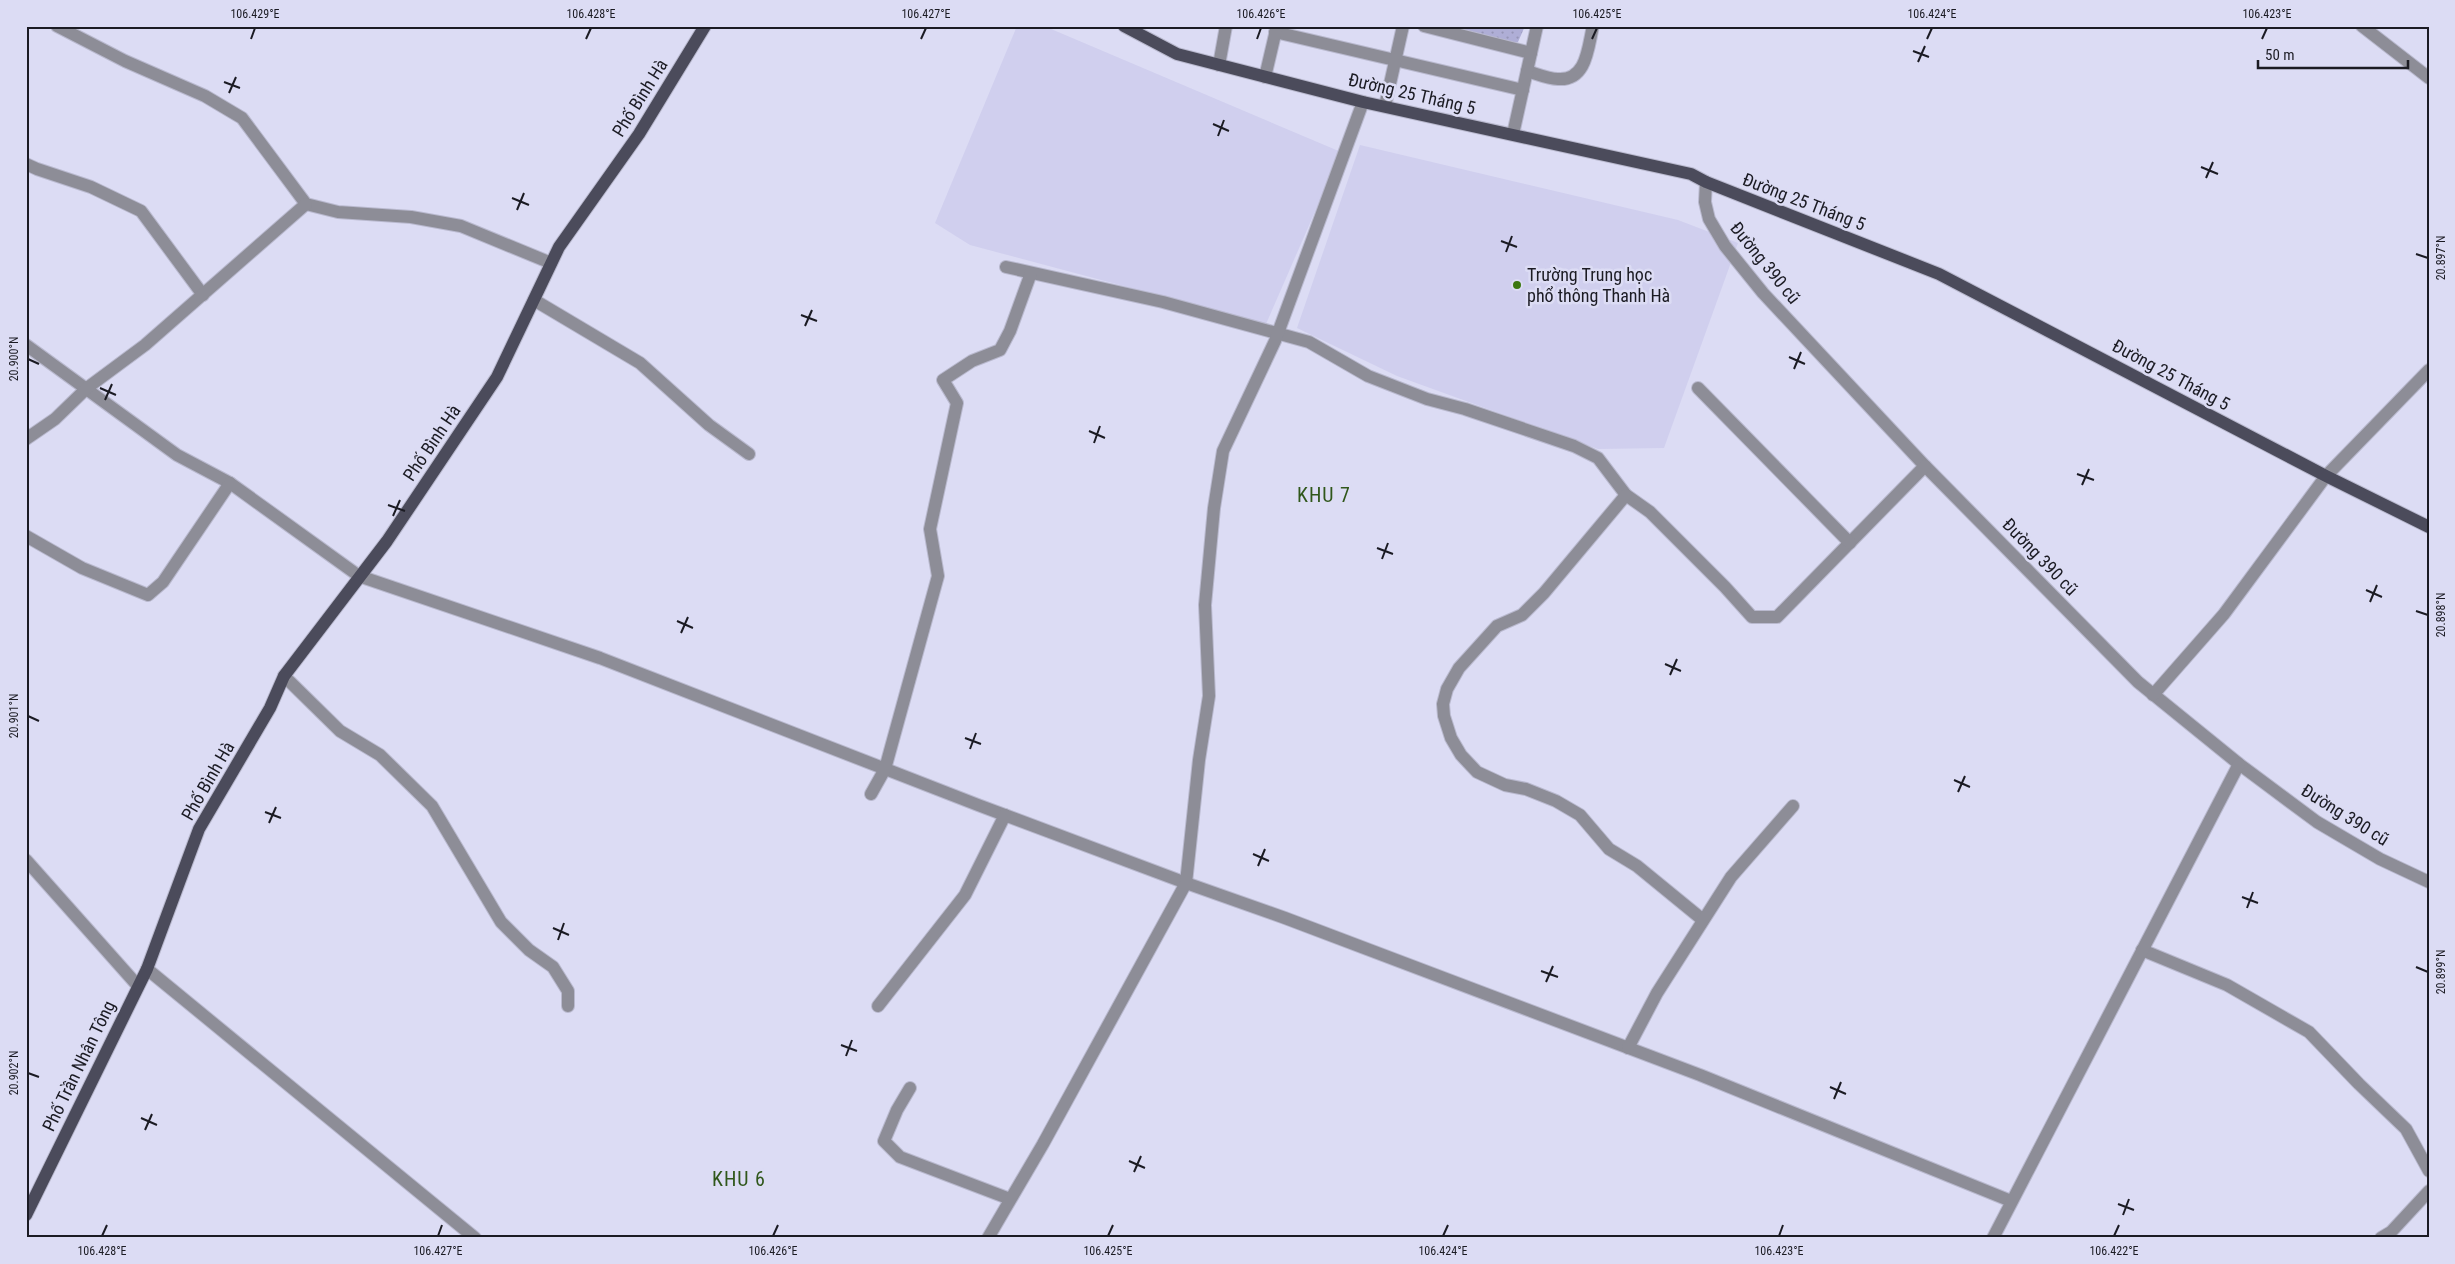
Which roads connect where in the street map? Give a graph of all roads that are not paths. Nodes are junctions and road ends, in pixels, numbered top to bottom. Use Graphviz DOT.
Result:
graph roads {
  1 [pos="57,26"];
  2 [pos="705,26"];
  3 [pos="1124,26"];
  4 [pos="1226,26"];
  5 [pos="1403,26"];
  6 [pos="1424,26"];
  7 [pos="1537,26"];
  8 [pos="1593,26"];
  9 [pos="2362,26"];
  10 [pos="1276,29"];
  11 [pos="1531,53"];
  12 [pos="1395,60"];
  13 [pos="1219,65"];
  14 [pos="1527,71"];
  15 [pos="1265,76"];
  16 [pos="2429,78"];
  17 [pos="1523,90"];
  18 [pos="1363,102"];
  19 [pos="1385,106"];
  20 [pos="1513,134"];
  21 [pos="26,164"];
  22 [pos="1706,182"];
  23 [pos="306,204"];
  24 [pos="551,264"];
  25 [pos="1006,267"];
  26 [pos="1031,273"];
  27 [pos="202,295"];
  28 [pos="534,300"];
  29 [pos="1278,333"];
  30 [pos="26,345"];
  31 [pos="2429,370"];
  32 [pos="87,388"];
  33 [pos="1698,388"];
  34 [pos="26,439"];
  35 [pos="749,454"];
  36 [pos="1925,466"];
  37 [pos="2326,476"];
  38 [pos="230,483"];
  39 [pos="1626,495"];
  40 [pos="2429,527"];
  41 [pos="26,536"];
  42 [pos="1850,543"];
  43 [pos="359,576"];
  44 [pos="284,676"];
  45 [pos="2153,694"];
  46 [pos="2239,764"];
  47 [pos="885,769"];
  48 [pos="871,794"];
  49 [pos="1793,806"];
  50 [pos="1005,815"];
  51 [pos="26,860"];
  52 [pos="2429,882"];
  53 [pos="1186,883"];
  54 [pos="1703,920"];
  55 [pos="2142,950"];
  56 [pos="147,969"];
  57 [pos="138,986"];
  58 [pos="568,1006"];
  59 [pos="878,1006"];
  60 [pos="1628,1048"];
  61 [pos="910,1088"];
  62 [pos="2429,1171"];
  63 [pos="2429,1191"];
  64 [pos="1010,1199"];
  65 [pos="2011,1202"];
  66 [pos="26,1215"];
  67 [pos="475,1238"];
  68 [pos="988,1238"];
  69 [pos="1993,1238"];
  70 [pos="2381,1238"];
  1 -- 23 [label="street"];
  2 -- 24 [label="main road, Phố Bình Hà"];
  3 -- 13 [label="main road, Đường 25 Tháng 5"];
  4 -- 13 [label="street"];
  5 -- 12 [label="street"];
  6 -- 11 [label="street"];
  7 -- 11 [label="street"];
  8 -- 14 [label="street"];
  9 -- 16 [label="street"];
  10 -- 12 [label="street"];
  10 -- 15 [label="street"];
  11 -- 14 [label="street"];
  12 -- 17 [label="street"];
  12 -- 19 [label="street"];
  13 -- 15 [label="main road, Đường 25 Tháng 5"];
  14 -- 17 [label="street"];
  15 -- 18 [label="main road, Đường 25 Tháng 5"];
  17 -- 20 [label="street"];
  18 -- 19 [label="main road, Đường 25 Tháng 5"];
  18 -- 29 [label="street"];
  19 -- 20 [label="main road, Đường 25 Tháng 5"];
  20 -- 22 [label="main road, Đường 25 Tháng 5"];
  21 -- 27 [label="street"];
  22 -- 36 [label="street, Đường 390 cũ"];
  22 -- 37 [label="main road, Đường 25 Tháng 5"];
  23 -- 24 [label="street"];
  23 -- 27 [label="street"];
  24 -- 28 [label="main road, Phố Bình Hà"];
  25 -- 26 [label="street"];
  26 -- 29 [label="street"];
  26 -- 47 [label="street"];
  27 -- 32 [label="street"];
  28 -- 35 [label="street"];
  28 -- 43 [label="main road, Phố Bình Hà"];
  29 -- 39 [label="street"];
  29 -- 53 [label="street"];
  30 -- 32 [label="street"];
  31 -- 37 [label="street"];
  32 -- 34 [label="street"];
  32 -- 38 [label="street"];
  33 -- 42 [label="street"];
  36 -- 42 [label="street"];
  36 -- 45 [label="street, Đường 390 cũ"];
  37 -- 40 [label="main road, Đường 25 Tháng 5"];
  37 -- 45 [label="street"];
  38 -- 41 [label="street"];
  38 -- 43 [label="street"];
  39 -- 42 [label="street"];
  39 -- 54 [label="street"];
  43 -- 44 [label="main road, Phố Bình Hà"];
  43 -- 47 [label="street"];
  44 -- 56 [label="main road, Phố Bình Hà"];
  44 -- 58 [label="street"];
  45 -- 46 [label="street, Đường 390 cũ"];
  46 -- 52 [label="street, Đường 390 cũ"];
  46 -- 55 [label="street"];
  47 -- 48 [label="street"];
  47 -- 50 [label="street"];
  49 -- 54 [label="street"];
  50 -- 53 [label="street"];
  50 -- 59 [label="street"];
  51 -- 57 [label="street"];
  53 -- 60 [label="street"];
  53 -- 64 [label="street"];
  54 -- 60 [label="street"];
  55 -- 62 [label="street"];
  55 -- 65 [label="street"];
  56 -- 57 [label="main road, Phố Bình Hà"];
  56 -- 67 [label="street"];
  57 -- 66 [label="main road, Phố Trần Nhân Tông"];
  60 -- 65 [label="street"];
  61 -- 64 [label="street"];
  63 -- 70 [label="street"];
  64 -- 68 [label="street"];
  65 -- 69 [label="street"];
}
